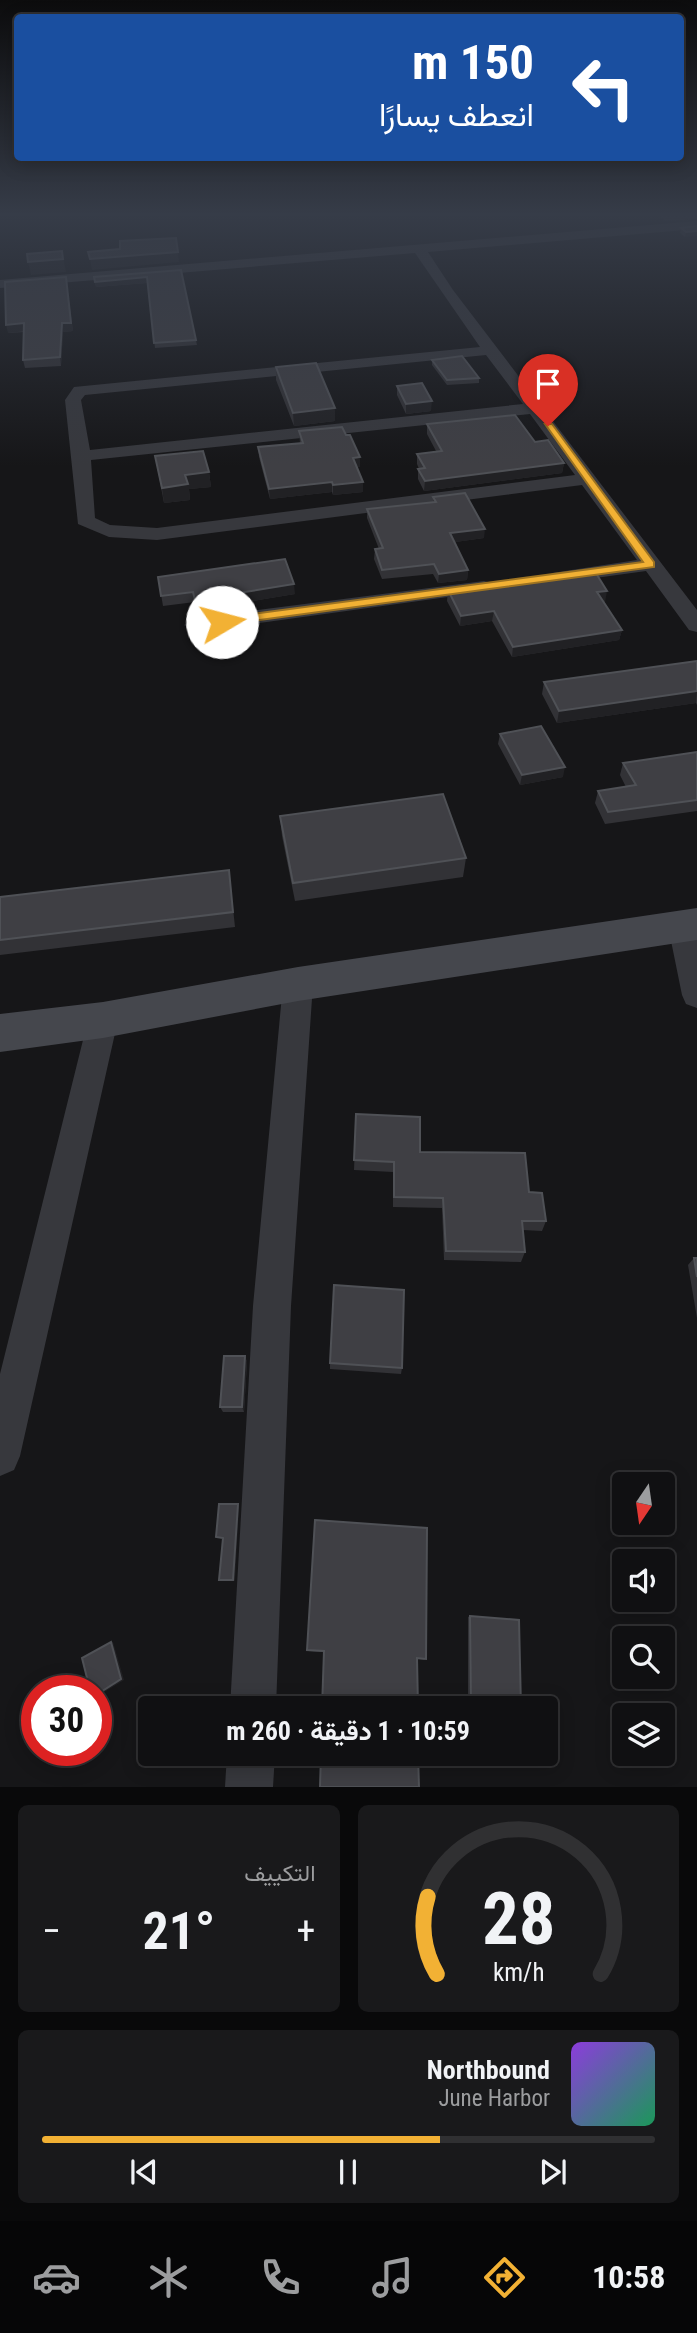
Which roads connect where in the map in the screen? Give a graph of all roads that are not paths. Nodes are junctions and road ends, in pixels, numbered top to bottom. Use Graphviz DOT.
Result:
graph roads {
  1 [pos="453,299"];
  2 [pos="492,350"];
  3 [pos="536,408"];
  4 [pos="82,456"];
  5 [pos="587,479"];
  6 [pos="650,564"];
  7 [pos="540,579"];
  8 [pos="499,584"];
  9 [pos="195,625"];
  10 [pos="697,625"];
  11 [pos="689,925"];
  12 [pos="298,984"];
  13 [pos="697,995"];
  14 [pos="103,1020"];
  15 [pos="0,1033"];
  16 [pos="0,1456"];
  17 [pos="254,1696"];
  18 [pos="251,1766"];
  19 [pos="250,1787"];
  1 -- 2 [label="street"];
  2 -- 3 [label="street"];
  2 -- 4 [label="street"];
  3 -- 4 [label="street"];
  3 -- 5 [label="street"];
  4 -- 5 [label="street"];
  5 -- 6 [label="street"];
  6 -- 7 [label="street"];
  6 -- 10 [label="street"];
  8 -- 9 [label="street"];
  11 -- 12 [label="street"];
  11 -- 13 [label="street"];
  12 -- 14 [label="street"];
  12 -- 17 [label="street"];
  14 -- 15 [label="street"];
  14 -- 16 [label="street"];
  18 -- 19 [label="street"];
}
